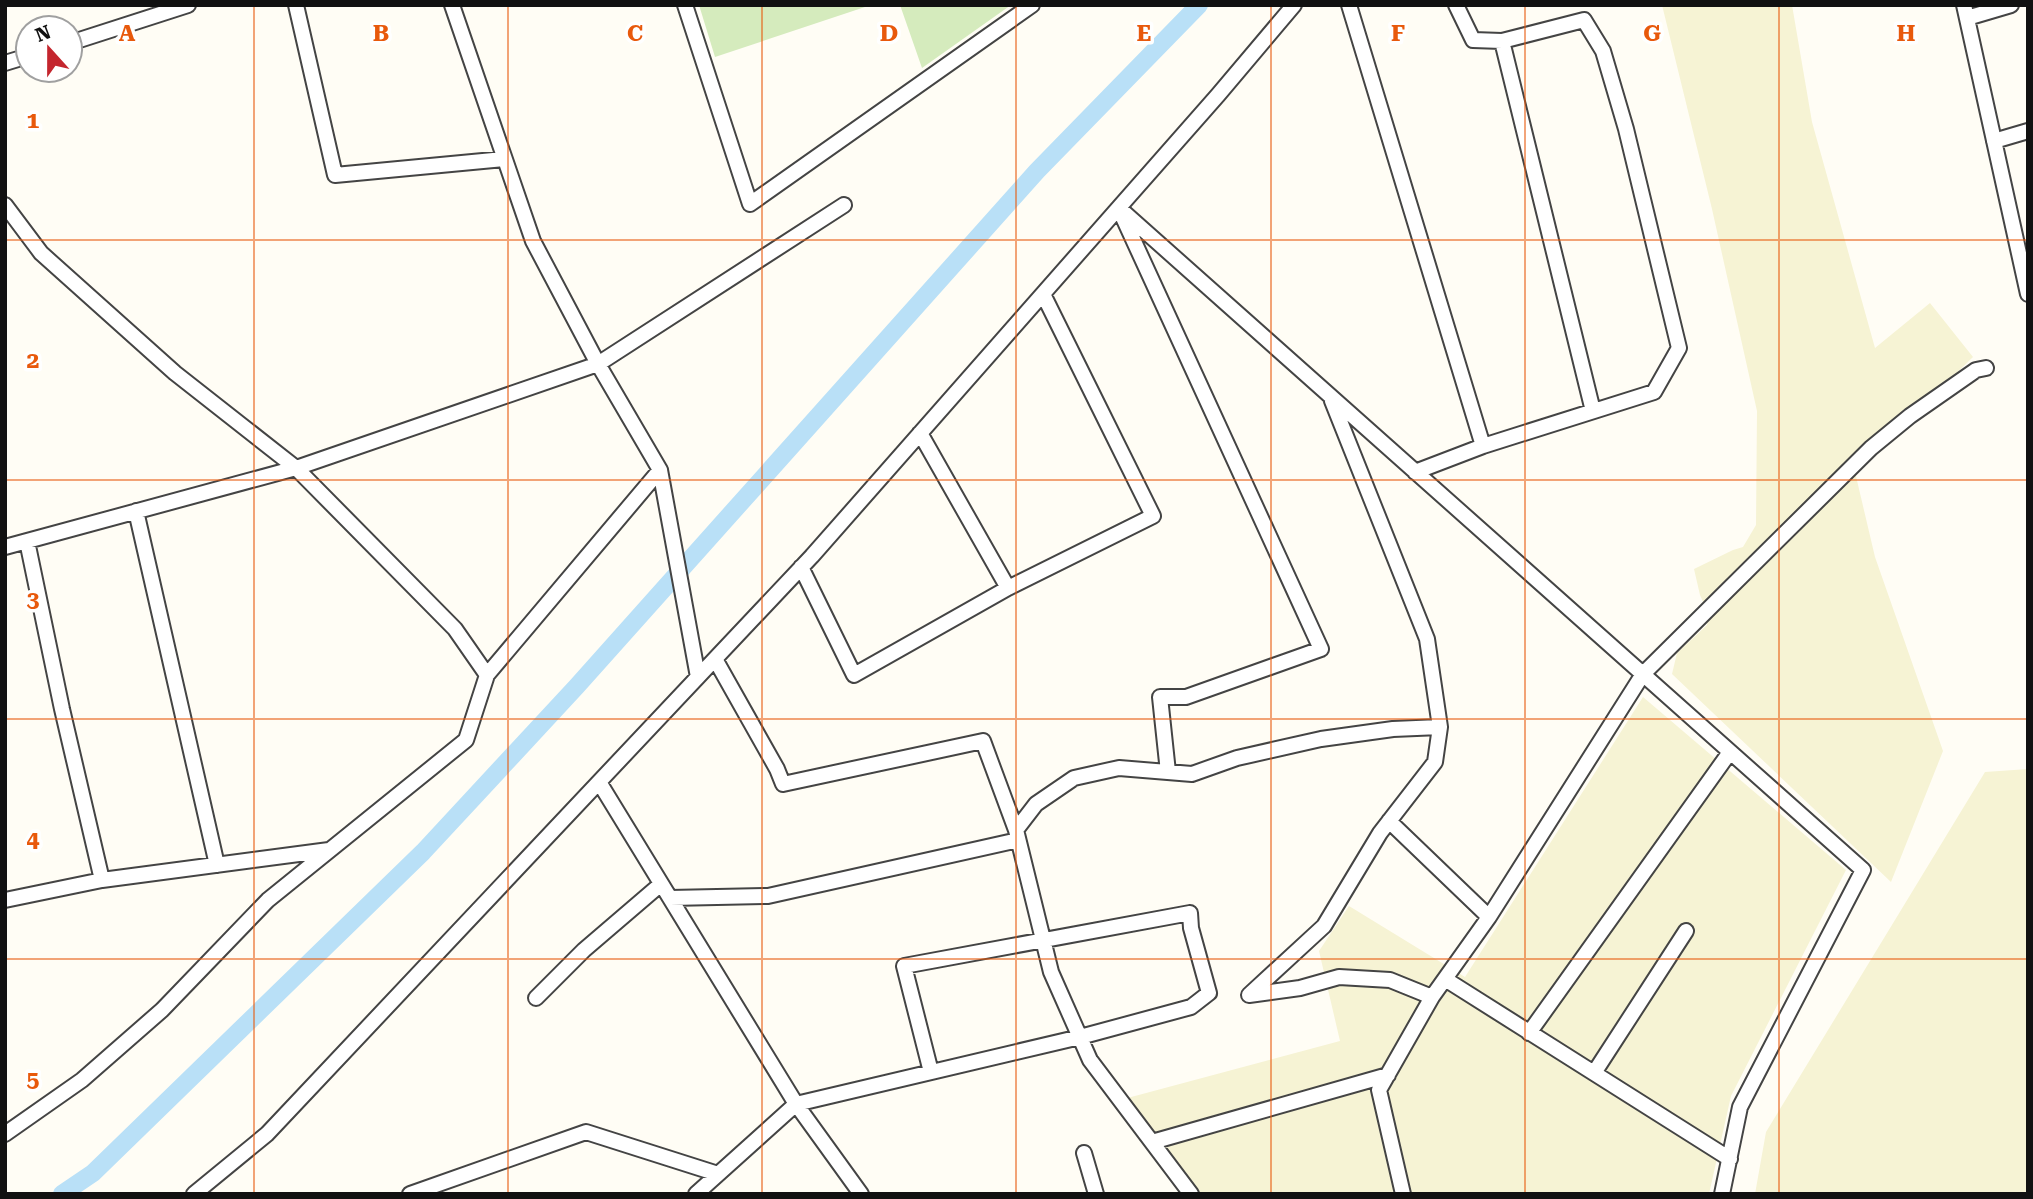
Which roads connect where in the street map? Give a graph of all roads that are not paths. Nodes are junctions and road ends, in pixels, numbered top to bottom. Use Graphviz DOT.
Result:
graph roads {
  1 [pos="188,5"];
  2 [pos="296,5"];
  3 [pos="452,5"];
  4 [pos="685,5"];
  5 [pos="1032,5"];
  6 [pos="1294,5"];
  7 [pos="1349,5"];
  8 [pos="1456,5"];
  9 [pos="2011,5"];
  10 [pos="1966,12"];
  11 [pos="84,38"];
  12 [pos="1502,41"];
  13 [pos="2028,131"];
  14 [pos="1994,141"];
  15 [pos="504,159"];
  16 [pos="5,205"];
  17 [pos="844,205"];
  18 [pos="1119,208"];
  19 [pos="2022,240"];
  20 [pos="1043,294"];
  21 [pos="2028,294"];
  22 [pos="598,364"];
  23 [pos="1986,368"];
  24 [pos="1330,396"];
  25 [pos="1593,411"];
  26 [pos="920,433"];
  27 [pos="1483,446"];
  28 [pos="296,468"];
  29 [pos="660,470"];
  30 [pos="1415,472"];
  31 [pos="136,511"];
  32 [pos="27,541"];
  33 [pos="5,547"];
  34 [pos="801,567"];
  35 [pos="1008,589"];
  36 [pos="715,659"];
  37 [pos="1643,674"];
  38 [pos="487,675"];
  39 [pos="698,677"];
  40 [pos="1440,727"];
  41 [pos="1730,751"];
  42 [pos="1168,772"];
  43 [pos="599,782"];
  44 [pos="1389,821"];
  45 [pos="1017,835"];
  46 [pos="329,850"];
  47 [pos="217,865"];
  48 [pos="102,880"];
  49 [pos="662,884"];
  50 [pos="670,898"];
  51 [pos="5,900"];
  52 [pos="1489,916"];
  53 [pos="1686,931"];
  54 [pos="1043,941"];
  55 [pos="1445,979"];
  56 [pos="1432,997"];
  57 [pos="536,998"];
  58 [pos="1530,1033"];
  59 [pos="1080,1037"];
  60 [pos="932,1072"];
  61 [pos="1594,1073"];
  62 [pos="1388,1075"];
  63 [pos="796,1104"];
  64 [pos="5,1134"];
  65 [pos="1152,1142"];
  66 [pos="1084,1153"];
  67 [pos="1730,1158"];
  68 [pos="718,1174"];
  69 [pos="194,1194"];
  70 [pos="410,1194"];
  71 [pos="696,1194"];
  72 [pos="861,1194"];
  73 [pos="1097,1194"];
  74 [pos="1191,1194"];
  75 [pos="1403,1194"];
  76 [pos="1722,1194"];
  1 -- 11 [label="street"];
  2 -- 15 [label="street"];
  3 -- 15 [label="street"];
  4 -- 5 [label="street"];
  6 -- 18 [label="street"];
  7 -- 27 [label="street"];
  8 -- 12 [label="street"];
  9 -- 10 [label="street"];
  10 -- 14 [label="street"];
  12 -- 25 [label="street"];
  12 -- 25 [label="street"];
  13 -- 14 [label="street"];
  14 -- 19 [label="street"];
  15 -- 22 [label="street"];
  16 -- 28 [label="street"];
  17 -- 22 [label="street"];
  18 -- 20 [label="street"];
  18 -- 24 [label="street"];
  18 -- 42 [label="street"];
  19 -- 21 [label="street"];
  20 -- 26 [label="street"];
  20 -- 35 [label="street"];
  22 -- 28 [label="street"];
  22 -- 29 [label="street"];
  23 -- 37 [label="street"];
  24 -- 30 [label="street"];
  24 -- 40 [label="street"];
  25 -- 27 [label="street"];
  26 -- 34 [label="street"];
  26 -- 35 [label="street"];
  27 -- 30 [label="street"];
  28 -- 31 [label="street"];
  28 -- 38 [label="street"];
  29 -- 38 [label="street"];
  29 -- 39 [label="street"];
  30 -- 37 [label="street"];
  31 -- 32 [label="street"];
  31 -- 47 [label="street"];
  32 -- 33 [label="street"];
  32 -- 48 [label="street"];
  34 -- 35 [label="street"];
  34 -- 36 [label="street"];
  36 -- 39 [label="street"];
  36 -- 45 [label="street"];
  37 -- 41 [label="street"];
  37 -- 52 [label="street"];
  38 -- 46 [label="street"];
  39 -- 43 [label="street"];
  40 -- 42 [label="street"];
  40 -- 44 [label="street"];
  41 -- 58 [label="street"];
  41 -- 67 [label="street"];
  42 -- 45 [label="street"];
  43 -- 49 [label="street"];
  43 -- 69 [label="street"];
  44 -- 52 [label="street"];
  44 -- 56 [label="street"];
  45 -- 50 [label="street"];
  45 -- 54 [label="street"];
  46 -- 47 [label="street"];
  46 -- 64 [label="street"];
  47 -- 48 [label="street"];
  48 -- 51 [label="street"];
  49 -- 50 [label="street"];
  49 -- 57 [label="street"];
  50 -- 63 [label="street"];
  52 -- 55 [label="street"];
  53 -- 61 [label="street"];
  54 -- 59 [label="street"];
  54 -- 59 [label="street"];
  54 -- 60 [label="street"];
  55 -- 56 [label="street"];
  55 -- 58 [label="street"];
  56 -- 62 [label="street"];
  58 -- 61 [label="street"];
  59 -- 60 [label="street"];
  59 -- 65 [label="street"];
  60 -- 63 [label="street"];
  61 -- 67 [label="street"];
  62 -- 65 [label="street"];
  62 -- 75 [label="street"];
  63 -- 68 [label="street"];
  63 -- 72 [label="street"];
  65 -- 74 [label="street"];
  66 -- 73 [label="street"];
  67 -- 76 [label="street"];
  68 -- 70 [label="street"];
  68 -- 71 [label="street"];
}
